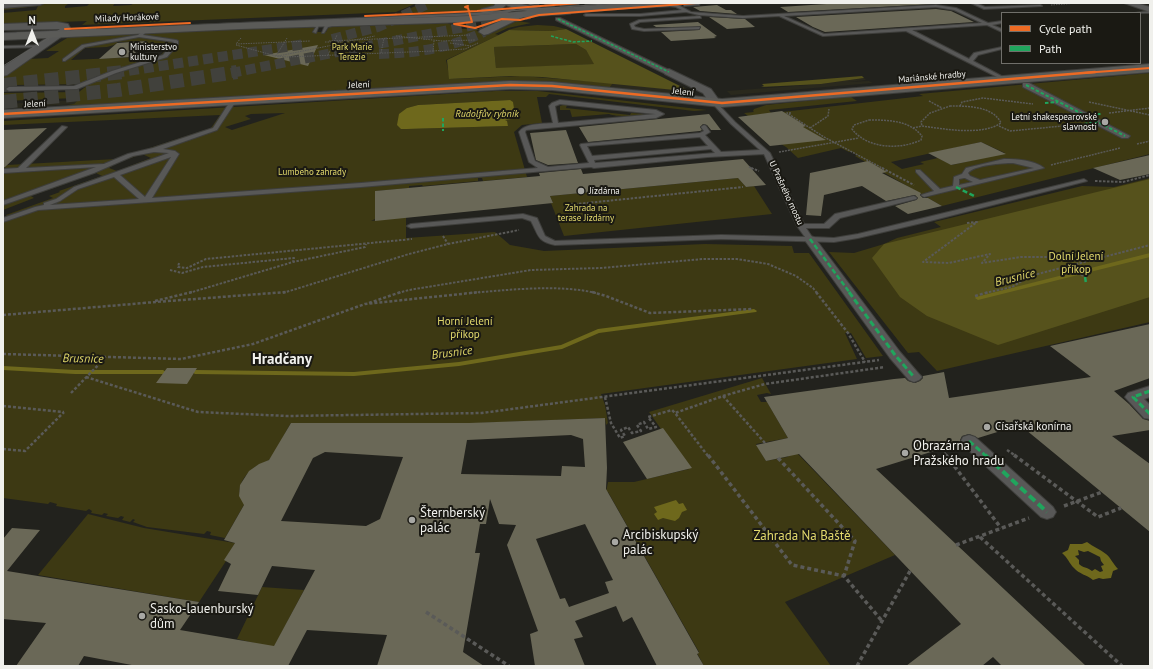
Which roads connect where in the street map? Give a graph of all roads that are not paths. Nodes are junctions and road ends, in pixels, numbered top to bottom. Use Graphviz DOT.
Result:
graph roads {
  1 [pos="40,3"];
  2 [pos="500,3"];
  3 [pos="652,3"];
  4 [pos="674,3"];
  5 [pos="696,3"];
  6 [pos="948,3"];
  7 [pos="973,3"];
  8 [pos="1128,3"];
  9 [pos="663,4"];
  10 [pos="635,5"];
  11 [pos="3,6"];
  12 [pos="1040,6"];
  13 [pos="575,7"];
  14 [pos="521,8"];
  15 [pos="687,8"];
  16 [pos="955,9"];
  17 [pos="1150,11"];
  18 [pos="483,13"];
  19 [pos="586,15"];
  20 [pos="707,15"];
  21 [pos="714,16"];
  22 [pos="780,16"];
  23 [pos="558,19"];
  24 [pos="1001,22"];
  25 [pos="335,24"];
  26 [pos="989,24"];
  27 [pos="3,27"];
  28 [pos="21,27"];
  29 [pos="700,28"];
  30 [pos="907,30"];
  31 [pos="1001,30"];
  32 [pos="65,31"];
  33 [pos="323,32"];
  34 [pos="142,33"];
  35 [pos="3,35"];
  36 [pos="44,36"];
  37 [pos="480,36"];
  38 [pos="3,47"];
  39 [pos="29,47"];
  40 [pos="1001,48"];
  41 [pos="65,60"];
  42 [pos="970,61"];
  43 [pos="3,63"];
  44 [pos="1150,68"];
  45 [pos="3,72"];
  46 [pos="669,72"];
  47 [pos="1008,79"];
  48 [pos="1026,85"];
  49 [pos="9,89"];
  50 [pos="233,101"];
  51 [pos="1058,102"];
  52 [pos="715,103"];
  53 [pos="1045,103"];
  54 [pos="3,114"];
  55 [pos="556,125"];
  56 [pos="64,127"];
  57 [pos="704,127"];
  58 [pos="701,135"];
  59 [pos="1125,136"];
  60 [pos="712,147"];
  61 [pos="154,150"];
  62 [pos="766,152"];
  63 [pos="175,153"];
  64 [pos="720,155"];
  65 [pos="590,158"];
  66 [pos="105,165"];
  67 [pos="594,166"];
  68 [pos="554,169"];
  69 [pos="20,170"];
  70 [pos="3,171"];
  71 [pos="918,171"];
  72 [pos="115,174"];
  73 [pos="966,175"];
  74 [pos="1084,181"];
  75 [pos="979,182"];
  76 [pos="956,187"];
  77 [pos="938,191"];
  78 [pos="927,195"];
  79 [pos="914,198"];
  80 [pos="147,200"];
  81 [pos="3,203"];
  82 [pos="37,208"];
  83 [pos="3,220"];
  84 [pos="411,226"];
  85 [pos="801,226"];
  86 [pos="810,239"];
  87 [pos="914,377"];
  88 [pos="1150,391"];
  89 [pos="1150,414"];
  90 [pos="969,441"];
  91 [pos="1047,512"];
  1 -- 11 [label="street"];
  2 -- 18 [label="main road"];
  3 -- 10 [label="main road, Milady Horákové"];
  4 -- 9 [label="highway"];
  5 -- 15 [label="street"];
  6 -- 16 [label="lane"];
  7 -- 12 [label="lane"];
  8 -- 17 [label="street"];
  9 -- 10 [label="highway"];
  9 -- 15 [label="lane"];
  10 -- 13 [label="main road, Milady Horákové"];
  13 -- 14 [label="main road"];
  13 -- 14 [label="main road, Milady Horákové"];
  14 -- 18 [label="main road, Milady Horákové"];
  14 -- 25 [label="main road, Milady Horákové"];
  14 -- 37 [label="highway"];
  15 -- 19 [label="lane"];
  15 -- 20 [label="lane"];
  15 -- 20 [label="lane"];
  16 -- 22 [label="lane"];
  16 -- 26 [label="lane"];
  18 -- 32 [label="main road, Milady Horákové"];
  20 -- 21 [label="lane"];
  21 -- 22 [label="lane"];
  21 -- 29 [label="lane"];
  22 -- 30 [label="lane"];
  23 -- 46 [label="street, U Prašného mostu"];
  24 -- 26 [label="lane"];
  25 -- 33 [label="lane"];
  25 -- 34 [label="main road, Milady Horákové"];
  26 -- 30 [label="lane"];
  26 -- 31 [label="lane"];
  27 -- 28 [label="street"];
  28 -- 32 [label="street"];
  28 -- 36 [label="street"];
  30 -- 42 [label="lane"];
  32 -- 34 [label="main road, Milady Horákové"];
  32 -- 36 [label="street"];
  32 -- 36 [label="main road"];
  34 -- 41 [label="lane"];
  34 -- 49 [label="lane"];
  35 -- 36 [label="main road"];
  36 -- 39 [label="street"];
  36 -- 45 [label="street"];
  38 -- 39 [label="lane"];
  39 -- 43 [label="street"];
  40 -- 42 [label="lane"];
  42 -- 47 [label="lane"];
  44 -- 47 [label="main road, Mariánské hradby"];
  46 -- 52 [label="street, U Prašného mostu"];
  47 -- 48 [label="lane"];
  47 -- 52 [label="main road, Mariánské hradby"];
  48 -- 51 [label="street"];
  50 -- 52 [label="main road, Jelení"];
  50 -- 54 [label="main road, Jelení"];
  50 -- 61 [label="lane"];
  51 -- 53 [label="street"];
  51 -- 59 [label="street"];
  52 -- 62 [label="lane, U Prašného mostu"];
  55 -- 55 [label="lane"];
  55 -- 68 [label="lane"];
  56 -- 69 [label="lane"];
  57 -- 58 [label="lane"];
  58 -- 60 [label="lane"];
  58 -- 65 [label="lane"];
  60 -- 64 [label="lane"];
  60 -- 65 [label="lane"];
  61 -- 63 [label="lane"];
  61 -- 66 [label="lane"];
  62 -- 64 [label="lane"];
  62 -- 85 [label="lane, U Prašného mostu"];
  63 -- 72 [label="lane"];
  63 -- 80 [label="lane"];
  64 -- 67 [label="lane"];
  65 -- 67 [label="lane"];
  66 -- 69 [label="lane"];
  66 -- 81 [label="lane"];
  67 -- 68 [label="lane"];
  68 -- 80 [label="lane"];
  69 -- 70 [label="lane"];
  71 -- 77 [label="lane"];
  72 -- 80 [label="lane"];
  72 -- 82 [label="lane"];
  73 -- 75 [label="lane"];
  73 -- 75 [label="lane"];
  73 -- 76 [label="lane"];
  74 -- 86 [label="lane"];
  75 -- 76 [label="lane"];
  76 -- 77 [label="lane"];
  77 -- 78 [label="lane"];
  79 -- 85 [label="lane"];
  80 -- 82 [label="lane"];
  82 -- 83 [label="lane"];
  84 -- 86 [label="lane"];
  85 -- 86 [label="lane, U Prašného mostu"];
  86 -- 87 [label="street, U Prašného mostu"];
  88 -- 89 [label="street"];
  90 -- 91 [label="street"];
}
